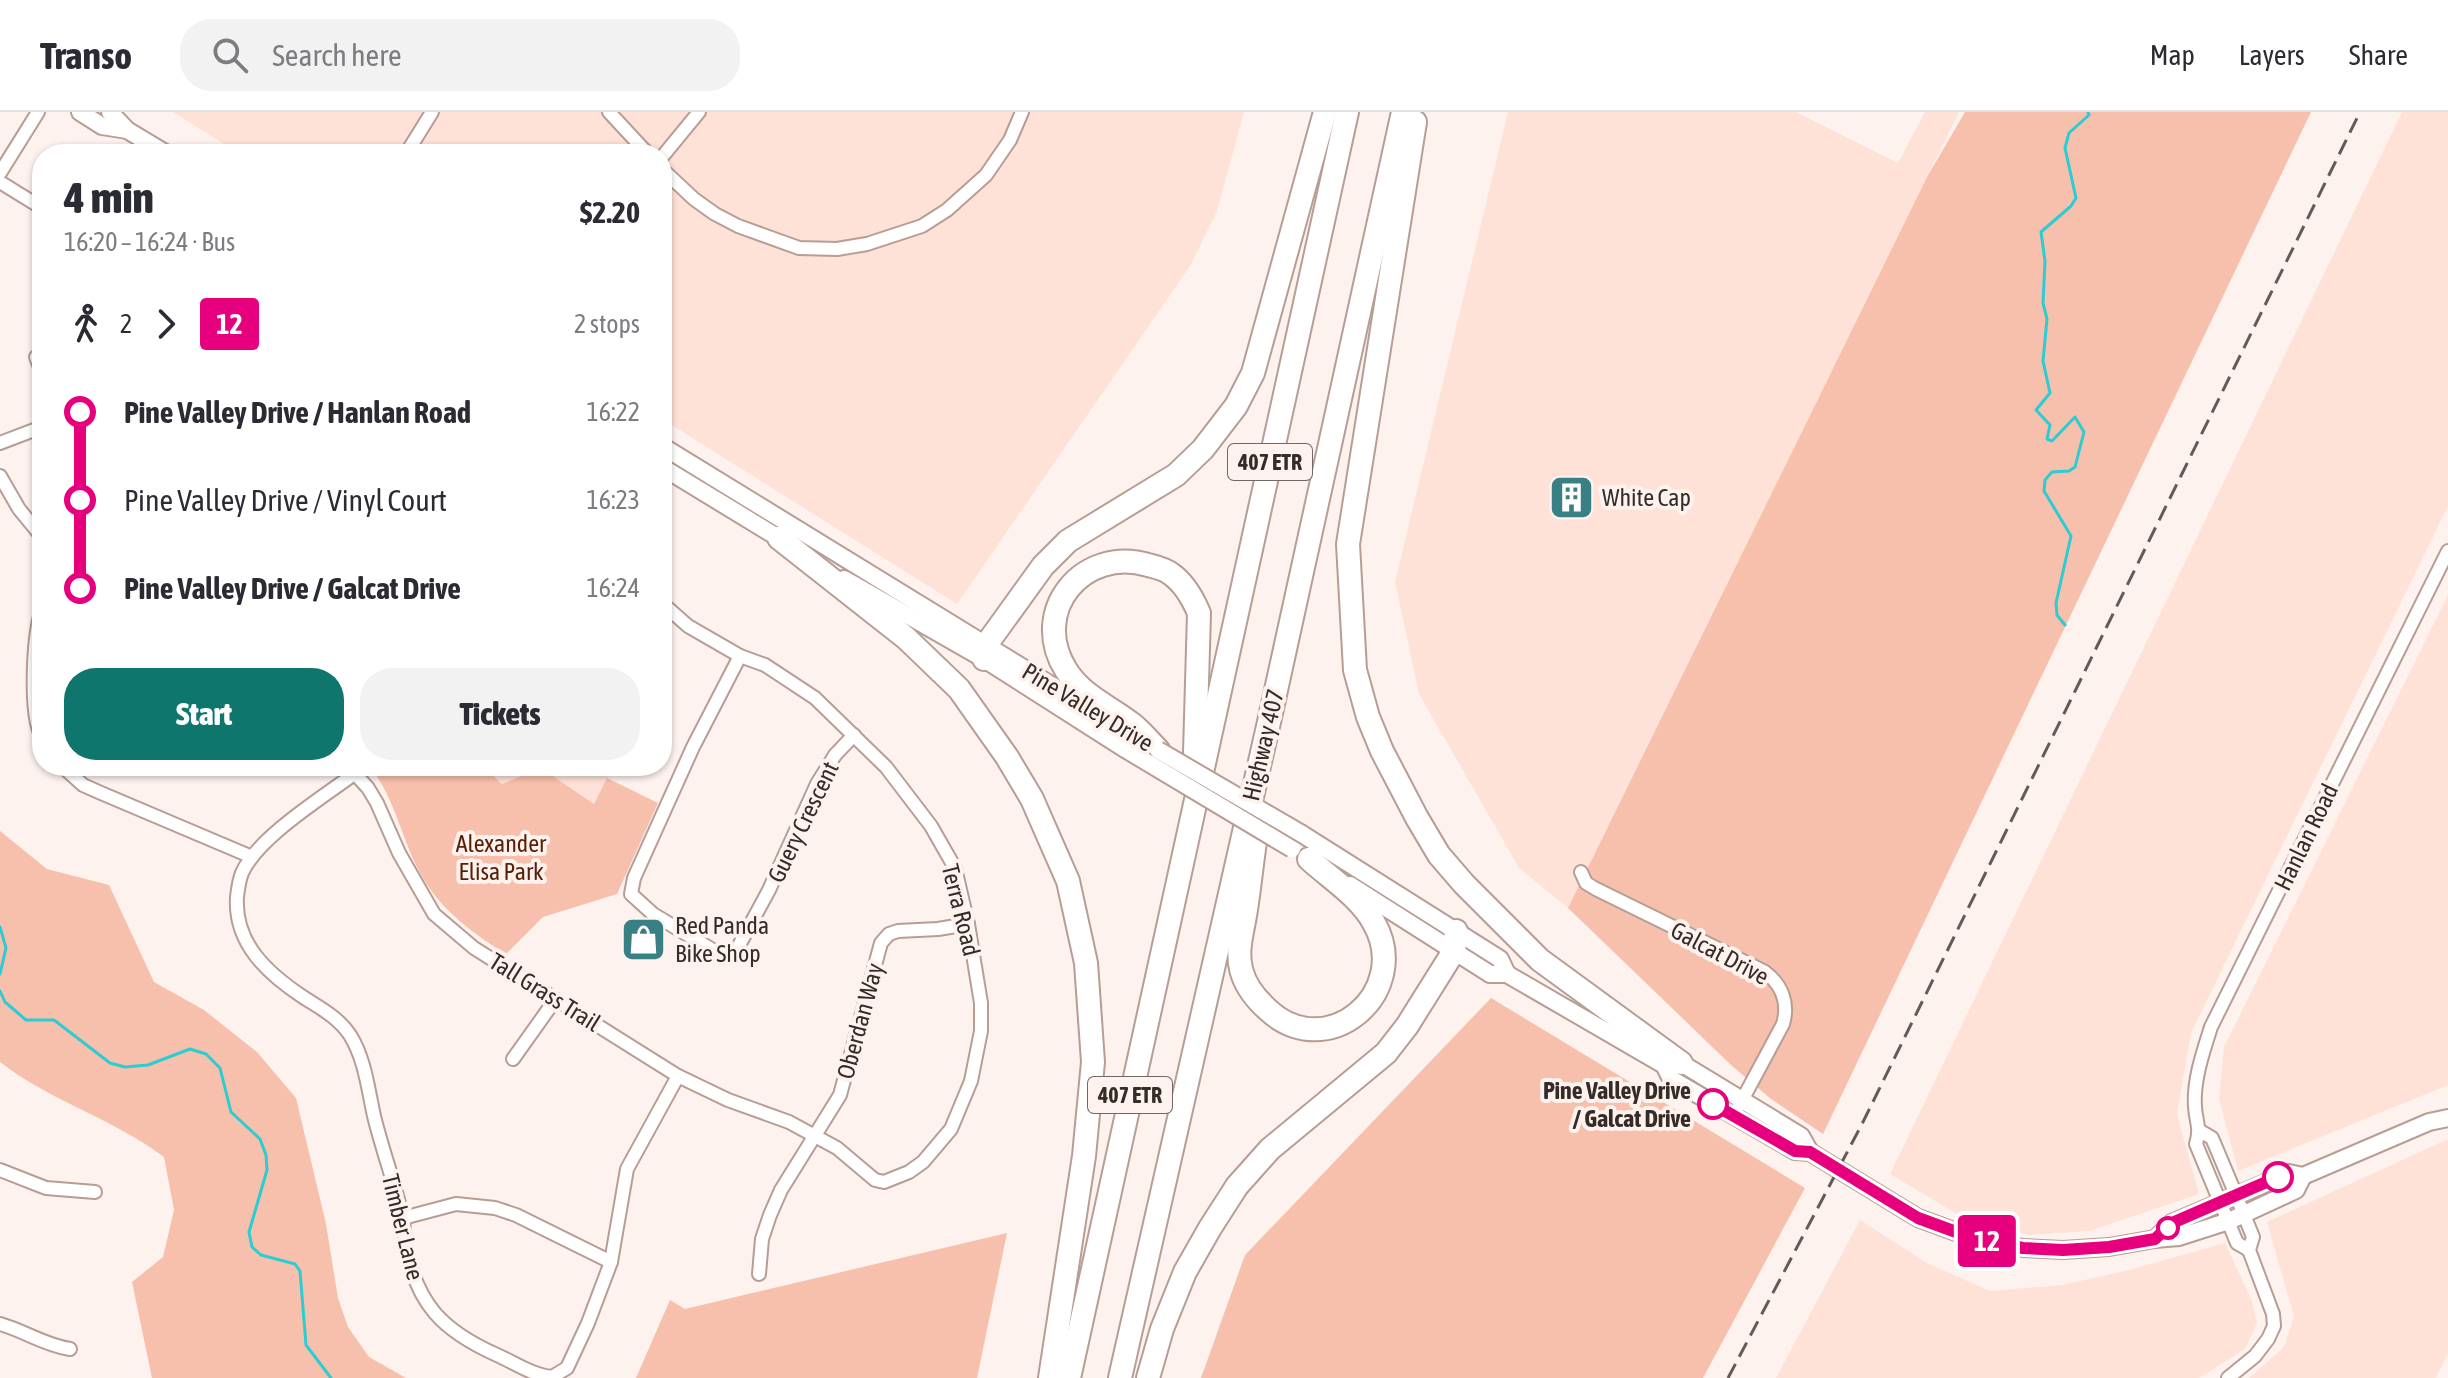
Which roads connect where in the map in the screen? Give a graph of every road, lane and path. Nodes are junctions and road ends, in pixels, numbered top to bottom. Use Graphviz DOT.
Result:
graph roads {
  1 [pos="38,112"];
  2 [pos="80,112"];
  3 [pos="110,112"];
  4 [pos="432,112"];
  5 [pos="609,112"];
  6 [pos="699,112"];
  7 [pos="1022,112"];
  8 [pos="1325,112"];
  9 [pos="1347,112"];
  10 [pos="1403,112"];
  11 [pos="1416,112"];
  12 [pos="127,130"];
  13 [pos="150,144"];
  14 [pos="412,144"];
  15 [pos="639,144"];
  16 [pos="672,145"];
  17 [pos="0,173"];
  18 [pos="672,178"];
  19 [pos="0,182"];
  20 [pos="32,202"];
  21 [pos="32,431"];
  22 [pos="0,443"];
  23 [pos="672,452"];
  24 [pos="672,473"];
  25 [pos="0,476"];
  26 [pos="32,525"];
  27 [pos="779,538"];
  28 [pos="2448,551"];
  29 [pos="672,612"];
  30 [pos="985,652"];
  31 [pos="740,656"];
  32 [pos="1269,722"];
  33 [pos="854,735"];
  34 [pos="1132,738"];
  35 [pos="1158,750"];
  36 [pos="73,776"];
  37 [pos="344,776"];
  38 [pos="356,776"];
  39 [pos="1192,813"];
  40 [pos="1301,854"];
  41 [pos="252,857"];
  42 [pos="1581,872"];
  43 [pos="968,924"];
  44 [pos="1455,941"];
  45 [pos="555,1000"];
  46 [pos="513,1059"];
  47 [pos="1673,1064"];
  48 [pos="678,1076"];
  49 [pos="1738,1108"];
  50 [pos="2448,1118"];
  51 [pos="816,1137"];
  52 [pos="0,1170"];
  53 [pos="2303,1176"];
  54 [pos="95,1192"];
  55 [pos="2229,1199"];
  56 [pos="403,1218"];
  57 [pos="2236,1218"];
  58 [pos="2155,1239"];
  59 [pos="611,1262"];
  60 [pos="759,1274"];
  61 [pos="0,1324"];
  62 [pos="70,1349"];
  63 [pos="1050,1378"];
  64 [pos="1069,1378"];
  65 [pos="1120,1378"];
  66 [pos="1148,1378"];
  67 [pos="2228,1378"];
  1 -- 17 [label="street"];
  2 -- 12 [label="main road"];
  3 -- 12 [label="main road"];
  4 -- 14 [label="street"];
  5 -- 15 [label="street"];
  6 -- 16 [label="street"];
  7 -- 18 [label="street"];
  8 -- 30 [label="highway"];
  9 -- 39 [label="highway, 407 ETR"];
  10 -- 32 [label="highway, Highway 407 / 407 ETR"];
  11 -- 47 [label="highway"];
  12 -- 13 [label="main road"];
  19 -- 20 [label="street"];
  21 -- 22 [label="street"];
  23 -- 30 [label="main road, Pine Valley Drive"];
  24 -- 27 [label="main road, Pine Valley Drive"];
  25 -- 26 [label="street"];
  27 -- 30 [label="main road, Pine Valley Drive"];
  27 -- 63 [label="highway"];
  28 -- 55 [label="street, Hanlan Road"];
  29 -- 31 [label="street, Terra Road"];
  30 -- 34 [label="main road, Pine Valley Drive"];
  31 -- 33 [label="street, Terra Road"];
  31 -- 33 [label="street, Guery Crescent"];
  32 -- 40 [label="highway"];
  32 -- 65 [label="highway, Highway 407 / 407 ETR"];
  33 -- 43 [label="street, Terra Road"];
  34 -- 35 [label="highway"];
  34 -- 39 [label="highway"];
  34 -- 40 [label="main road, Pine Valley Drive, bridge"];
  35 -- 44 [label="main road, Pine Valley Drive, bridge"];
  36 -- 41 [label="street"];
  37 -- 41 [label="street, Timber Lane"];
  38 -- 45 [label="street, Tall Grass Trail"];
  39 -- 64 [label="highway, 407 ETR"];
  40 -- 44 [label="main road, Pine Valley Drive"];
  41 -- 56 [label="street, Timber Lane"];
  42 -- 49 [label="street, Galcat Drive"];
  43 -- 51 [label="street, Oberdan Way"];
  43 -- 51 [label="street, Terra Road"];
  44 -- 47 [label="main road, Pine Valley Drive"];
  44 -- 66 [label="highway"];
  45 -- 46 [label="street"];
  45 -- 48 [label="street, Tall Grass Trail"];
  47 -- 49 [label="main road, Pine Valley Drive"];
  48 -- 51 [label="street, Tall Grass Trail"];
  48 -- 59 [label="street, Timber Lane"];
  49 -- 58 [label="main road, Pine Valley Drive"];
  50 -- 53 [label="main road, Pine Valley Drive"];
  51 -- 60 [label="street, Oberdan Way"];
  52 -- 54 [label="street"];
  53 -- 55 [label="main road, Pine Valley Drive"];
  53 -- 57 [label="main road, Pine Valley Drive"];
  55 -- 57 [label="street, Hanlan Road"];
  55 -- 58 [label="main road, Pine Valley Drive"];
  56 -- 59 [label="street"];
  56 -- 59 [label="street, Timber Lane"];
  57 -- 58 [label="main road, Pine Valley Drive"];
  57 -- 67 [label="street, Hanlan Road"];
  61 -- 62 [label="street"];
}
